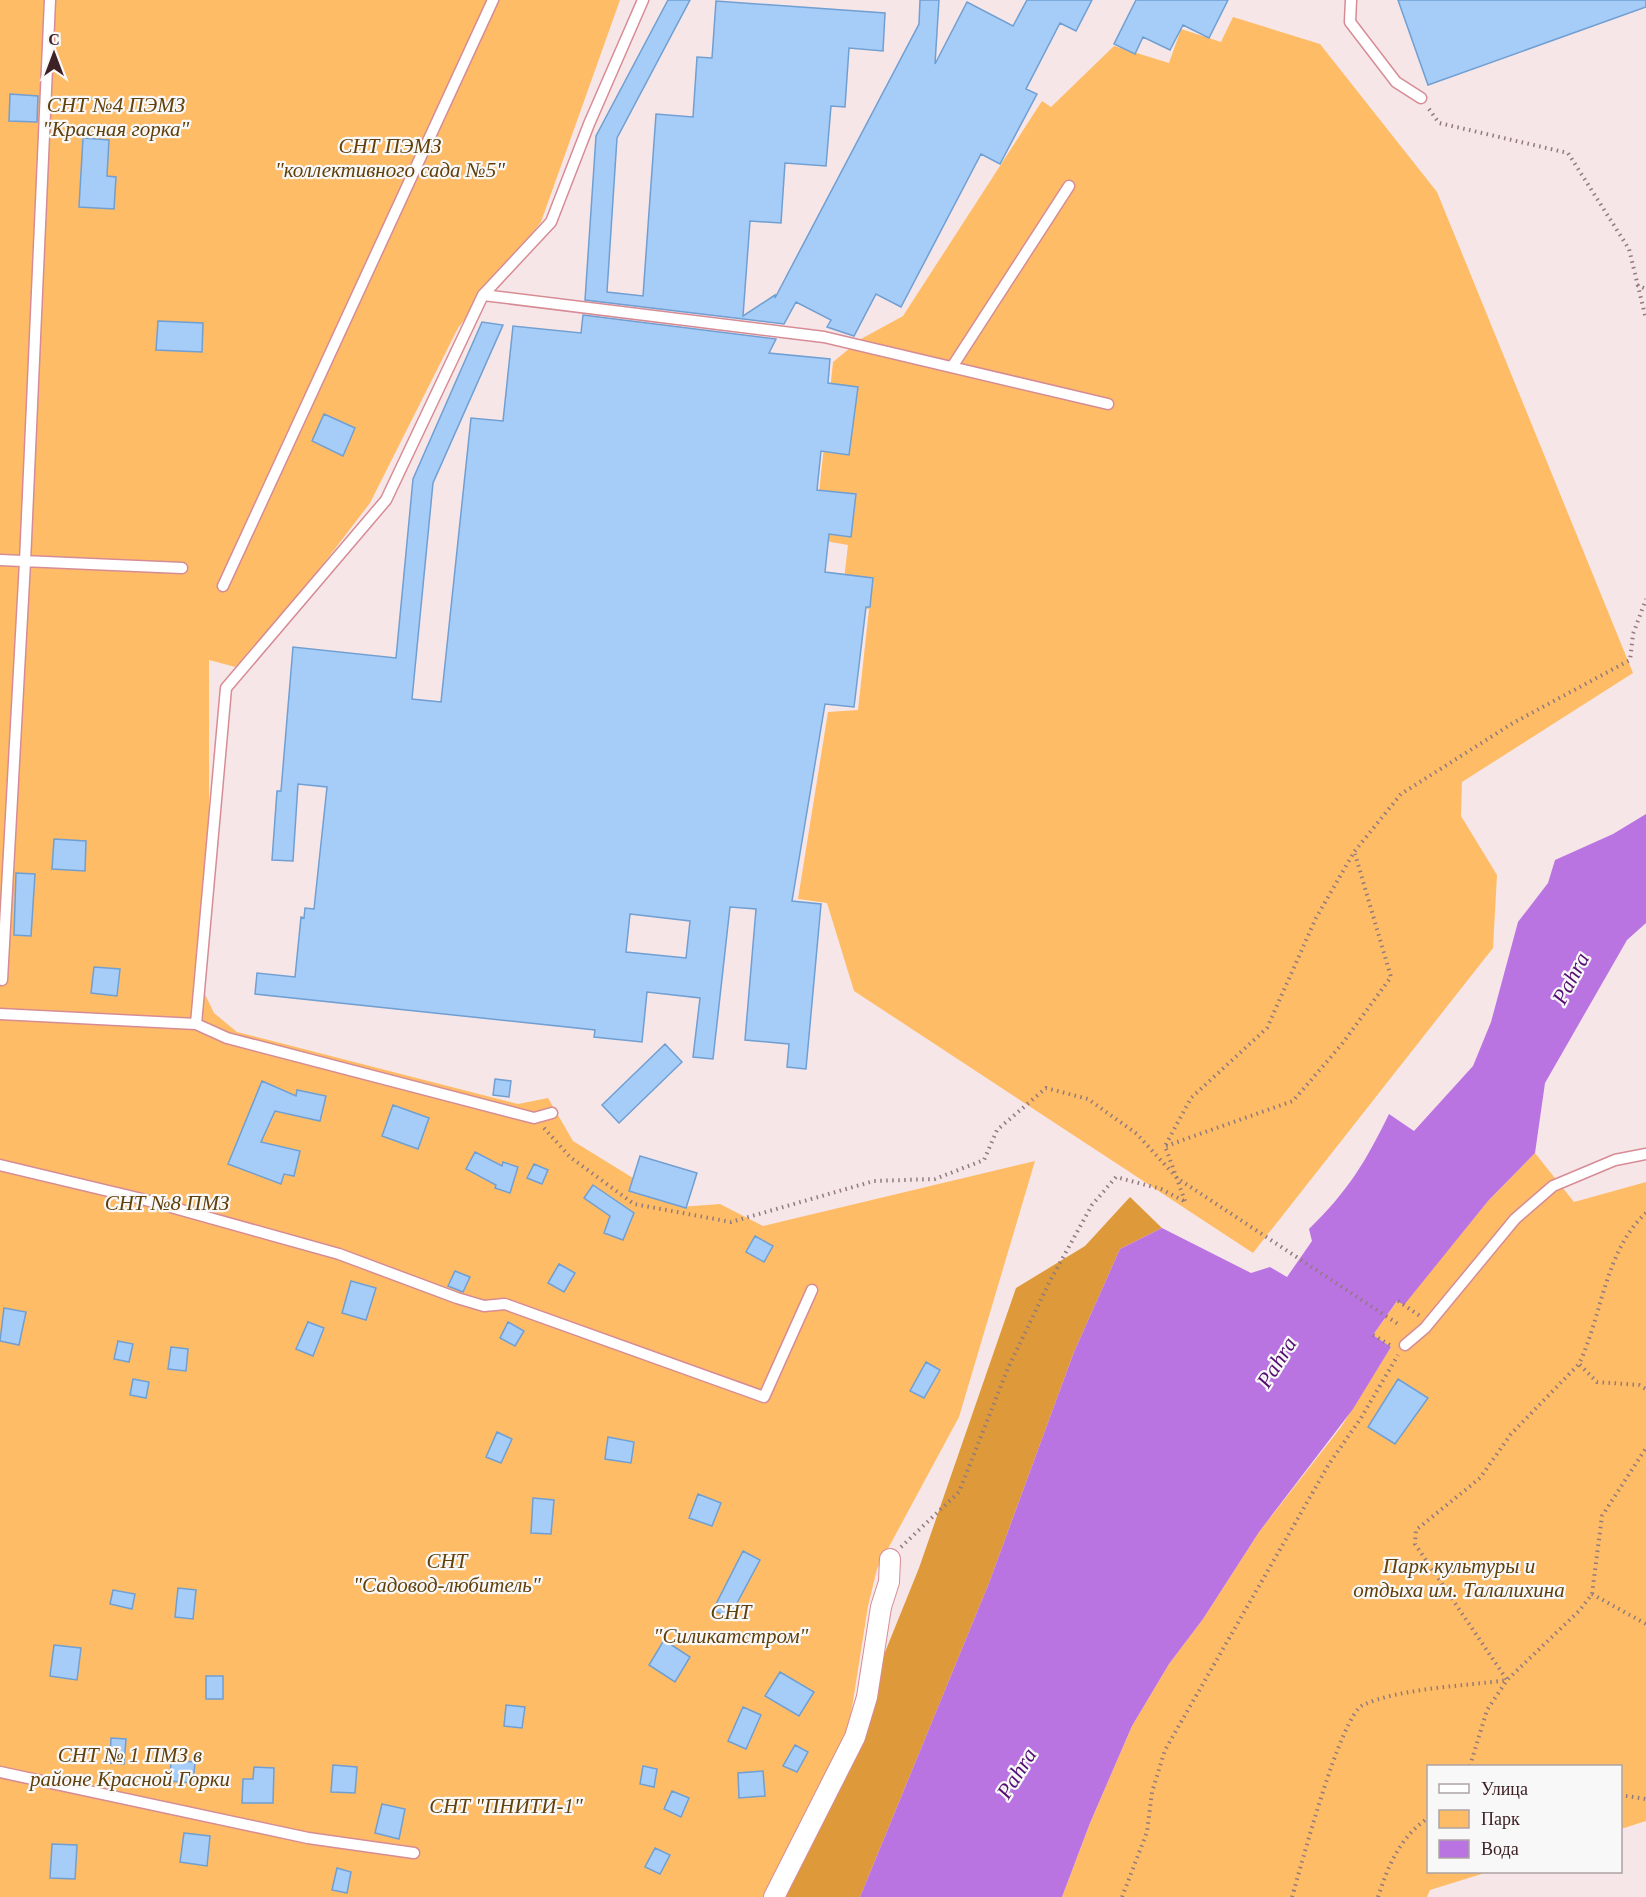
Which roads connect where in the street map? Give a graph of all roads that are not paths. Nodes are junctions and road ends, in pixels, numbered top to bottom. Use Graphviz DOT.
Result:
graph roads {
  1 [pos="50,0"];
  2 [pos="493,0"];
  3 [pos="643,0"];
  4 [pos="1351,0"];
  5 [pos="1421,98"];
  6 [pos="1069,186"];
  7 [pos="483,295"];
  8 [pos="952,367"];
  9 [pos="1108,404"];
  10 [pos="0,560"];
  11 [pos="25,562"];
  12 [pos="182,568"];
  13 [pos="223,586"];
  14 [pos="2,980"];
  15 [pos="0,1014"];
  16 [pos="196,1024"];
  17 [pos="552,1113"];
  18 [pos="1646,1154"];
  19 [pos="0,1164"];
  20 [pos="812,1290"];
  21 [pos="1399,1346"];
  22 [pos="890,1559"];
  23 [pos="0,1772"];
  24 [pos="414,1853"];
  25 [pos="774,1897"];
  1 -- 11 [label="lane"];
  2 -- 13 [label="lane"];
  3 -- 7 [label="lane"];
  4 -- 5 [label="lane"];
  6 -- 8 [label="lane"];
  7 -- 8 [label="lane"];
  7 -- 16 [label="lane"];
  8 -- 9 [label="lane"];
  10 -- 11 [label="lane"];
  11 -- 12 [label="lane"];
  11 -- 14 [label="lane"];
  15 -- 16 [label="lane"];
  16 -- 17 [label="lane"];
  18 -- 21 [label="lane"];
  19 -- 20 [label="lane"];
  22 -- 25 [label="street"];
  23 -- 24 [label="lane"];
}
